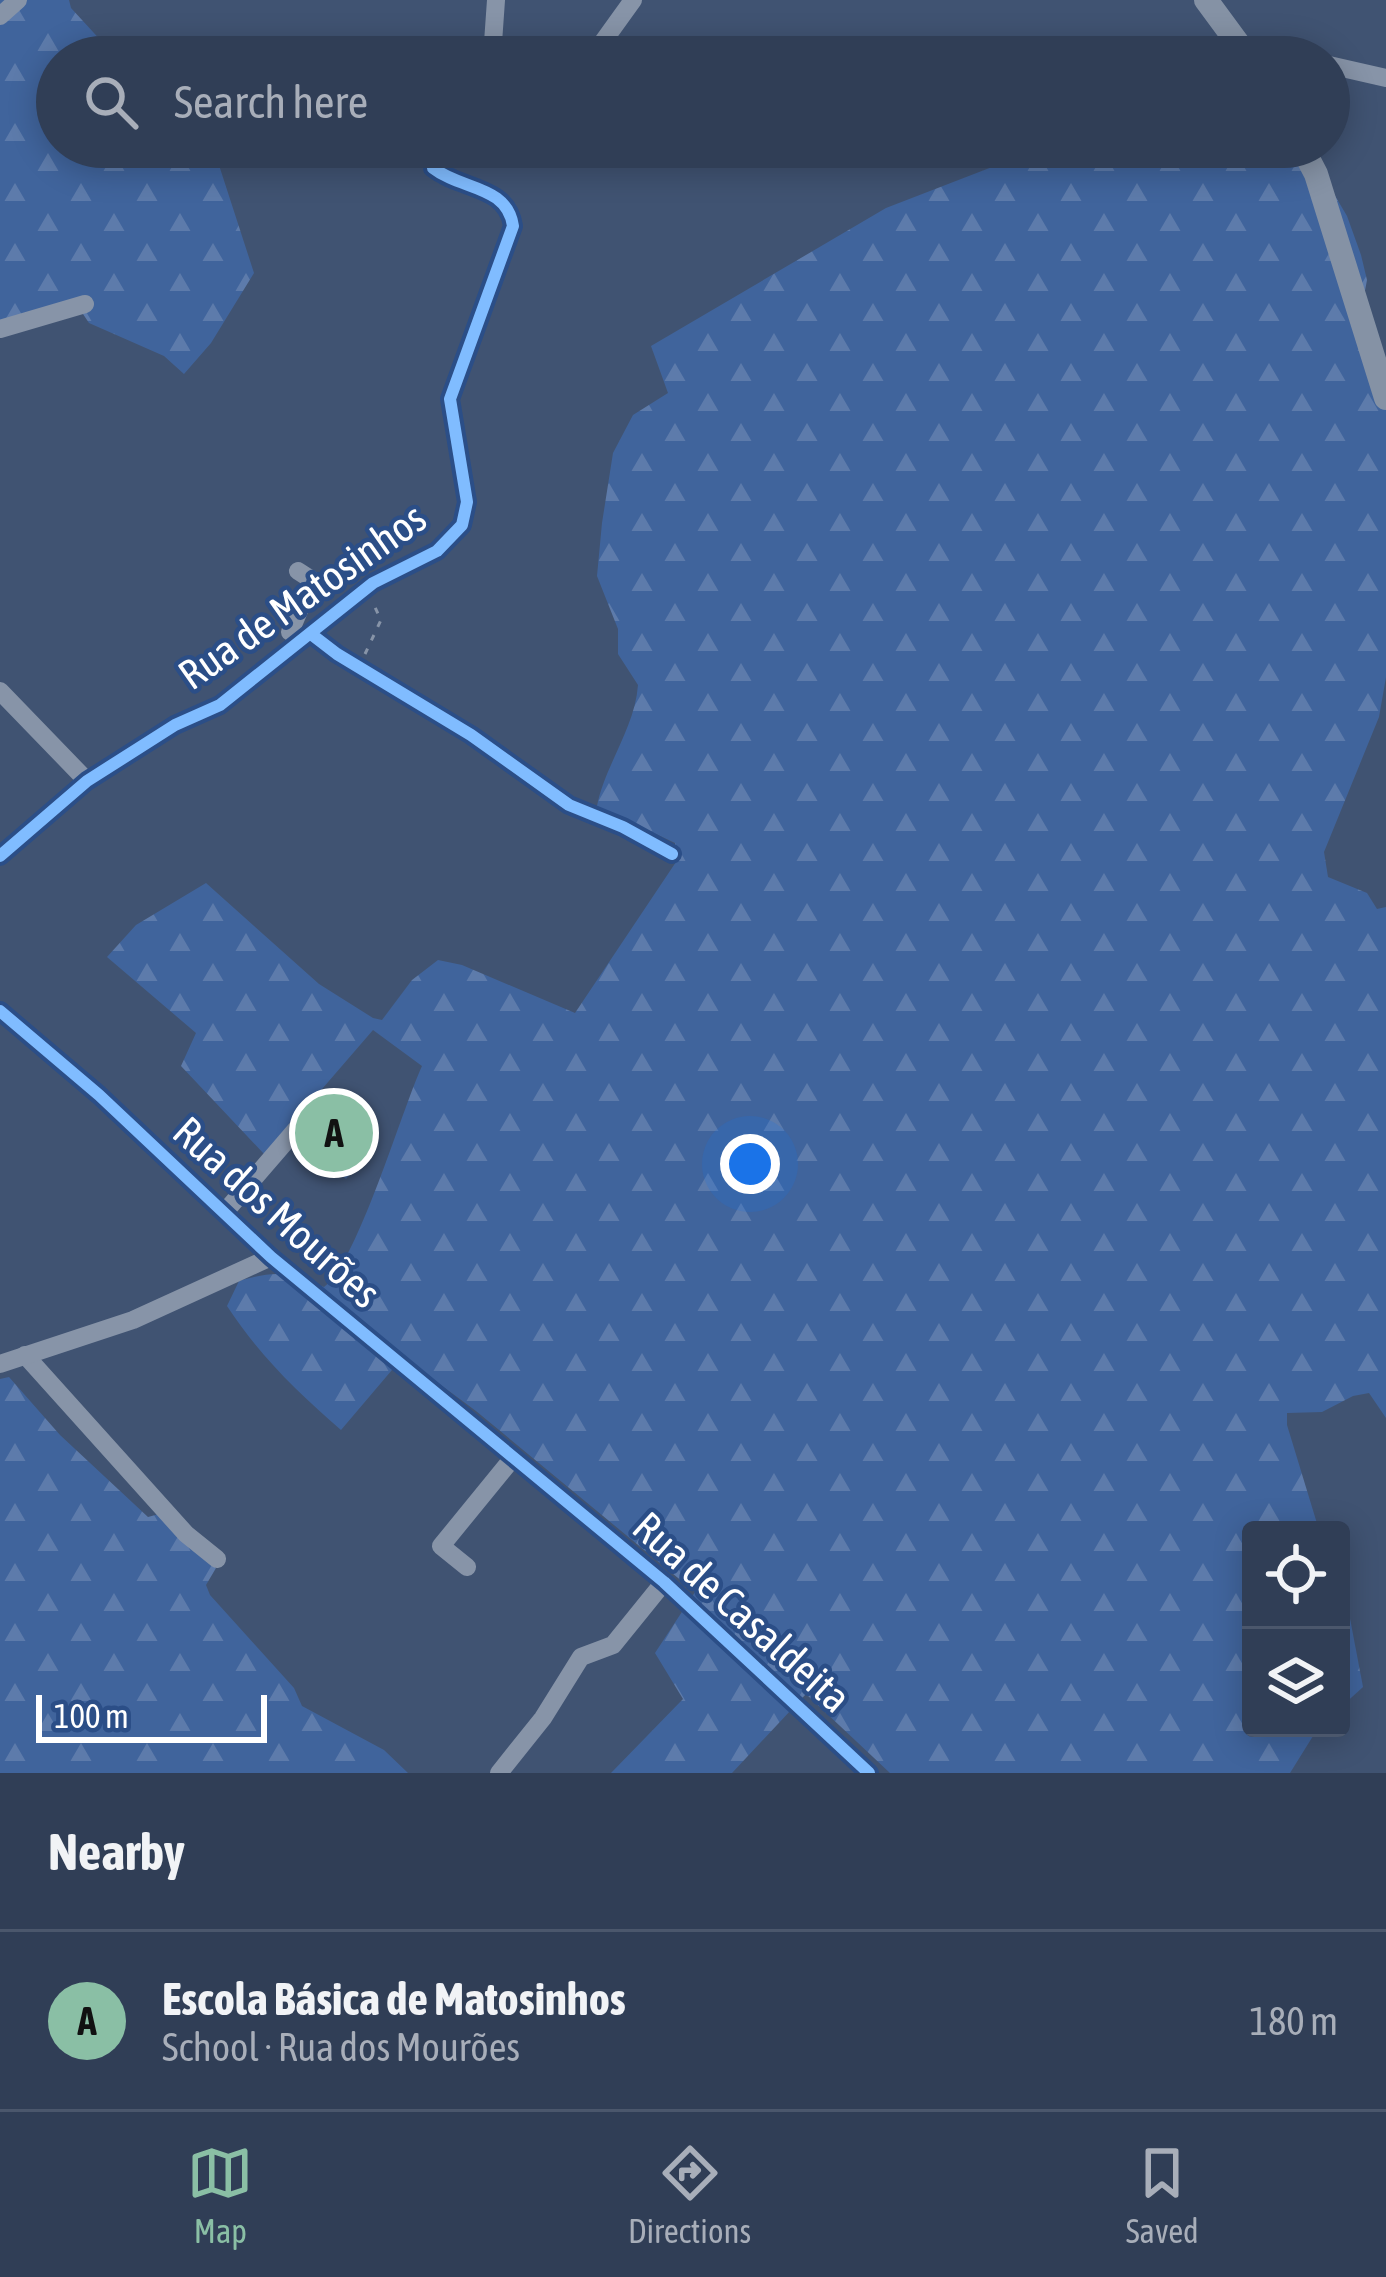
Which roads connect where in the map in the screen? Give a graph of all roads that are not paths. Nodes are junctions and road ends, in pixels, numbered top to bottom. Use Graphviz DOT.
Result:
graph roads {
  1 [pos="18,0"];
  2 [pos="496,0"];
  3 [pos="633,0"];
  4 [pos="1206,0"];
  5 [pos="0,16"];
  6 [pos="493,36"];
  7 [pos="607,36"];
  8 [pos="1233,36"];
  9 [pos="1350,70"];
  10 [pos="1386,78"];
  11 [pos="433,168"];
  12 [pos="1313,168"];
  13 [pos="85,304"];
  14 [pos="0,329"];
  15 [pos="1386,398"];
  16 [pos="298,572"];
  17 [pos="290,632"];
  18 [pos="310,634"];
  19 [pos="0,691"];
  20 [pos="87,781"];
  21 [pos="672,854"];
  22 [pos="0,856"];
  23 [pos="0,1011"];
  24 [pos="318,1104"];
  25 [pos="224,1213"];
  26 [pos="271,1257"];
  27 [pos="25,1355"];
  28 [pos="0,1364"];
  29 [pos="512,1459"];
  30 [pos="217,1559"];
  31 [pos="467,1567"];
  32 [pos="664,1582"];
  33 [pos="867,1772"];
  34 [pos="499,1773"];
  1 -- 5 [label="street"];
  2 -- 6 [label="street"];
  3 -- 7 [label="street"];
  4 -- 8 [label="main road"];
  9 -- 10 [label="street"];
  11 -- 18 [label="street, Rua de Matosinhos"];
  12 -- 15 [label="main road"];
  13 -- 14 [label="street"];
  16 -- 17 [label="street"];
  18 -- 20 [label="street, Rua de Matosinhos"];
  18 -- 21 [label="street"];
  19 -- 20 [label="street"];
  20 -- 22 [label="street, Rua de Matosinhos"];
  23 -- 25 [label="street, Rua dos Mourões"];
  24 -- 25 [label="street"];
  25 -- 26 [label="street, Rua dos Mourões"];
  26 -- 27 [label="street"];
  26 -- 29 [label="street, Rua dos Mourões"];
  27 -- 28 [label="street"];
  27 -- 30 [label="street"];
  29 -- 31 [label="street"];
  29 -- 32 [label="street, Rua de Casaldeita"];
  32 -- 33 [label="street, Rua de Casaldeita"];
  32 -- 34 [label="street"];
}
